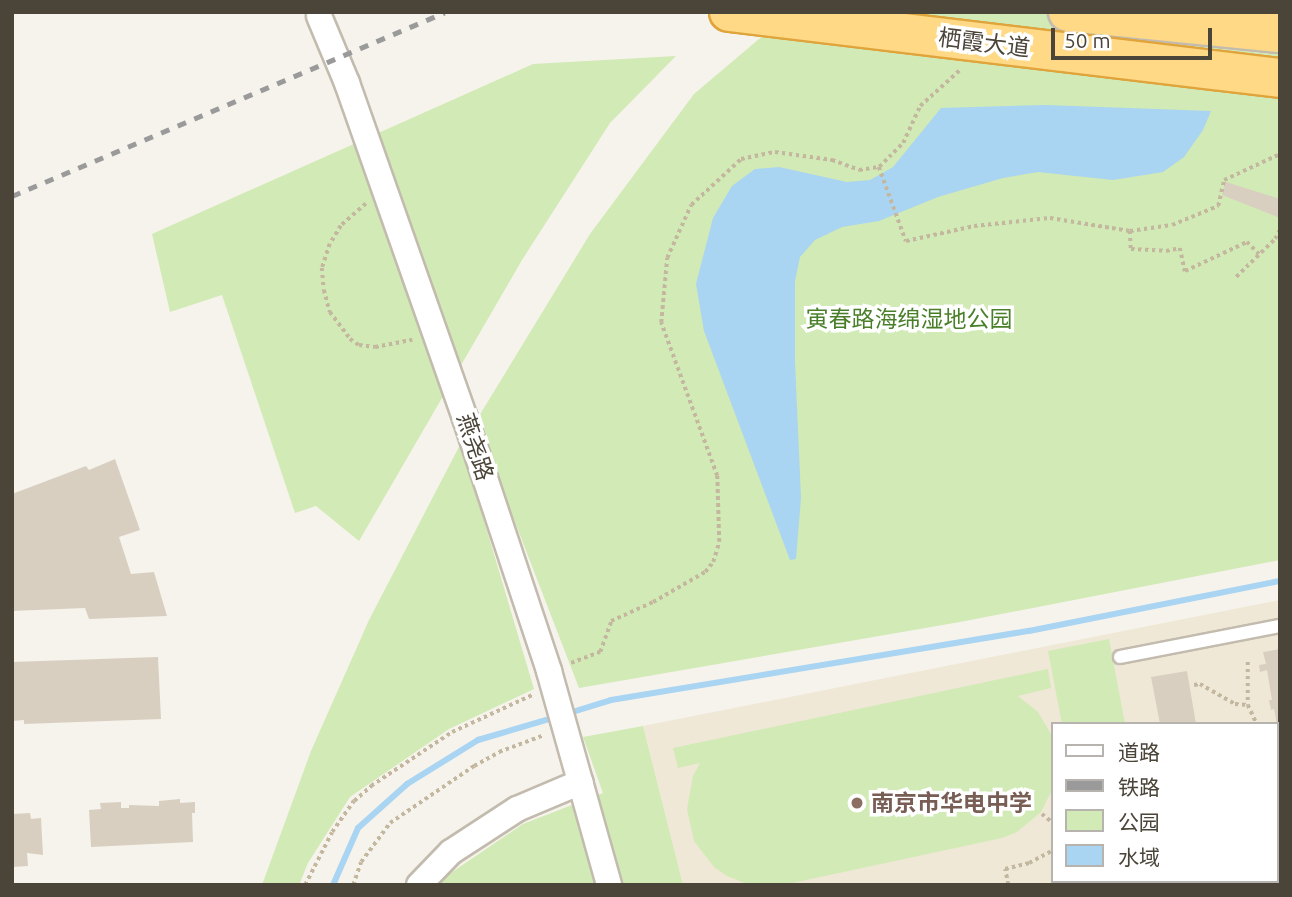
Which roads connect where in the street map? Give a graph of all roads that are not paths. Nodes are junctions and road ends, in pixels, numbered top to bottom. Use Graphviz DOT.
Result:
graph roads {
  1 [pos="729,12"];
  2 [pos="1068,12"];
  3 [pos="319,16"];
  4 [pos="1280,33"];
  5 [pos="1280,78"];
  6 [pos="1280,626"];
  7 [pos="1120,657"];
  8 [pos="581,782"];
  9 [pos="419,885"];
  10 [pos="609,885"];
  1 -- 5 [label="highway, 栖霞大道, bridge"];
  2 -- 4 [label="highway"];
  3 -- 8 [label="street, 燕尧路"];
  6 -- 7 [label="lane"];
  8 -- 9 [label="street"];
  8 -- 10 [label="street, 燕尧路"];
}
